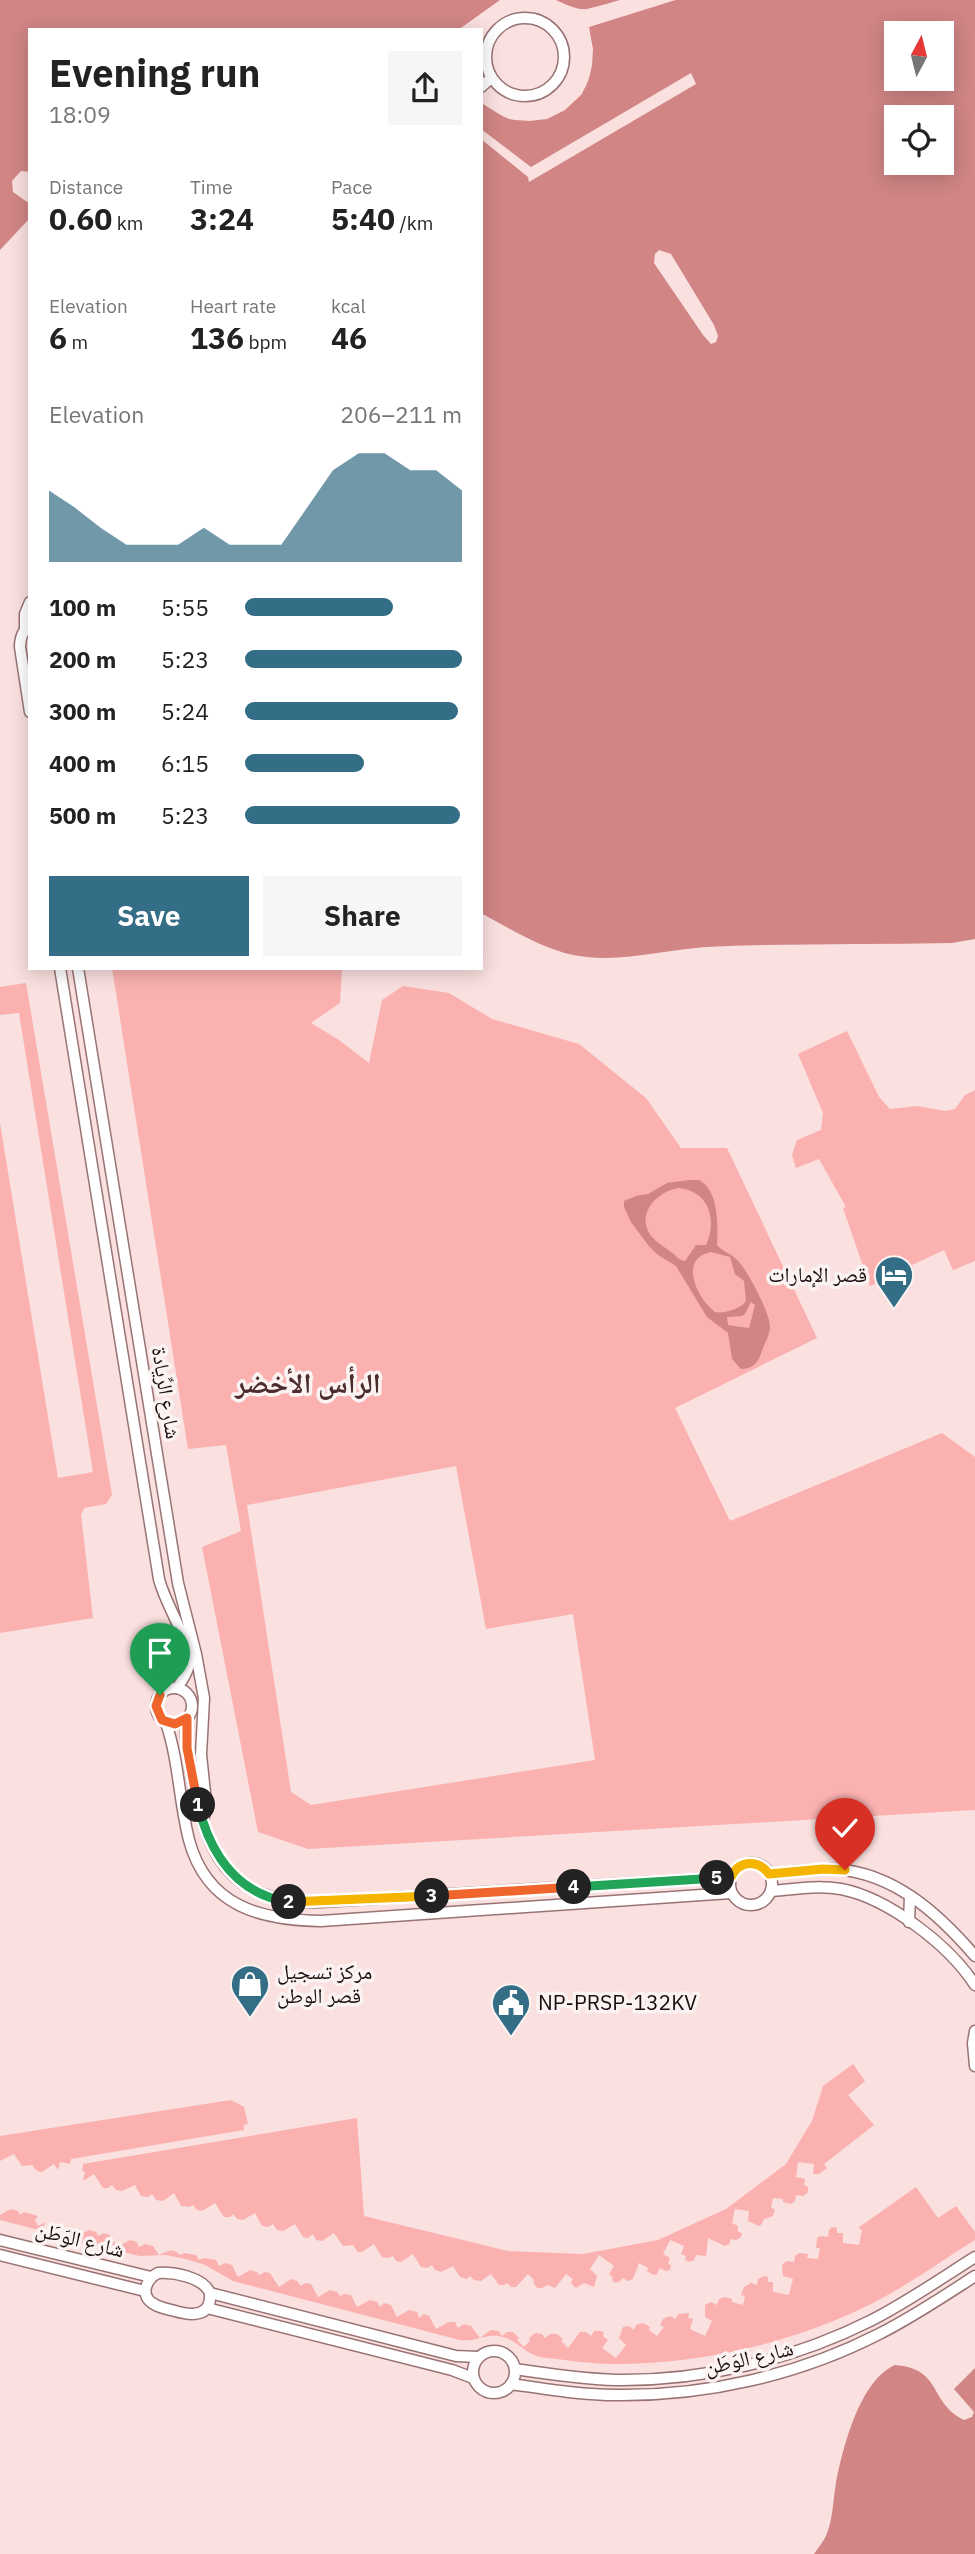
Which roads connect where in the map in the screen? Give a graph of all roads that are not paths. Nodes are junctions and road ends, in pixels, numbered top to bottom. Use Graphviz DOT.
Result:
graph roads {
  1 [pos="491,78"];
  2 [pos="483,85"];
  3 [pos="28,607"];
  4 [pos="27,627"];
  5 [pos="28,699"];
  6 [pos="60,970"];
  7 [pos="78,970"];
  8 [pos="177,1688"];
  9 [pos="187,1718"];
  10 [pos="166,1723"];
  11 [pos="203,1824"];
  12 [pos="769,1874"];
  13 [pos="731,1877"];
  14 [pos="771,1891"];
  15 [pos="731,1893"];
  16 [pos="910,1896"];
  17 [pos="909,1922"];
  18 [pos="975,1956"];
  19 [pos="975,1985"];
  20 [pos="975,2031"];
  21 [pos="975,2066"];
  22 [pos="0,2239"];
  23 [pos="0,2255"];
  24 [pos="975,2257"];
  25 [pos="975,2276"];
  26 [pos="151,2277"];
  27 [pos="145,2291"];
  28 [pos="210,2293"];
  29 [pos="207,2308"];
  30 [pos="478,2357"];
  31 [pos="515,2369"];
  32 [pos="473,2378"];
  33 [pos="511,2384"];
  1 -- 1 [label="street"];
  1 -- 2 [label="street"];
  3 -- 4 [label="street"];
  4 -- 5 [label="street"];
  6 -- 8 [label="street, شارع الرِّيادة"];
  7 -- 11 [label="street, شارع الرِّيادة"];
  8 -- 9 [label="street"];
  8 -- 10 [label="street"];
  9 -- 10 [label="street"];
  9 -- 11 [label="street, شارع الرِّيادة"];
  10 -- 15 [label="street"];
  11 -- 13 [label="street, شارع الرِّيادة"];
  12 -- 13 [label="street"];
  12 -- 14 [label="street"];
  12 -- 16 [label="street"];
  13 -- 15 [label="street"];
  14 -- 15 [label="street"];
  14 -- 17 [label="street"];
  16 -- 17 [label="street"];
  16 -- 18 [label="street"];
  17 -- 19 [label="street"];
  20 -- 21 [label="street"];
  22 -- 26 [label="street, شارع الوَطَن"];
  23 -- 27 [label="street, شارع الوَطَن"];
  24 -- 31 [label="street, شارع الوَطَن"];
  25 -- 33 [label="street, شارع الوَطَن"];
  26 -- 27 [label="street"];
  26 -- 28 [label="street, شارع الوَطَن"];
  27 -- 29 [label="street"];
  28 -- 29 [label="street"];
  28 -- 30 [label="street"];
  29 -- 32 [label="street"];
  30 -- 31 [label="street"];
  30 -- 32 [label="street"];
  31 -- 33 [label="street"];
  32 -- 33 [label="street"];
}
